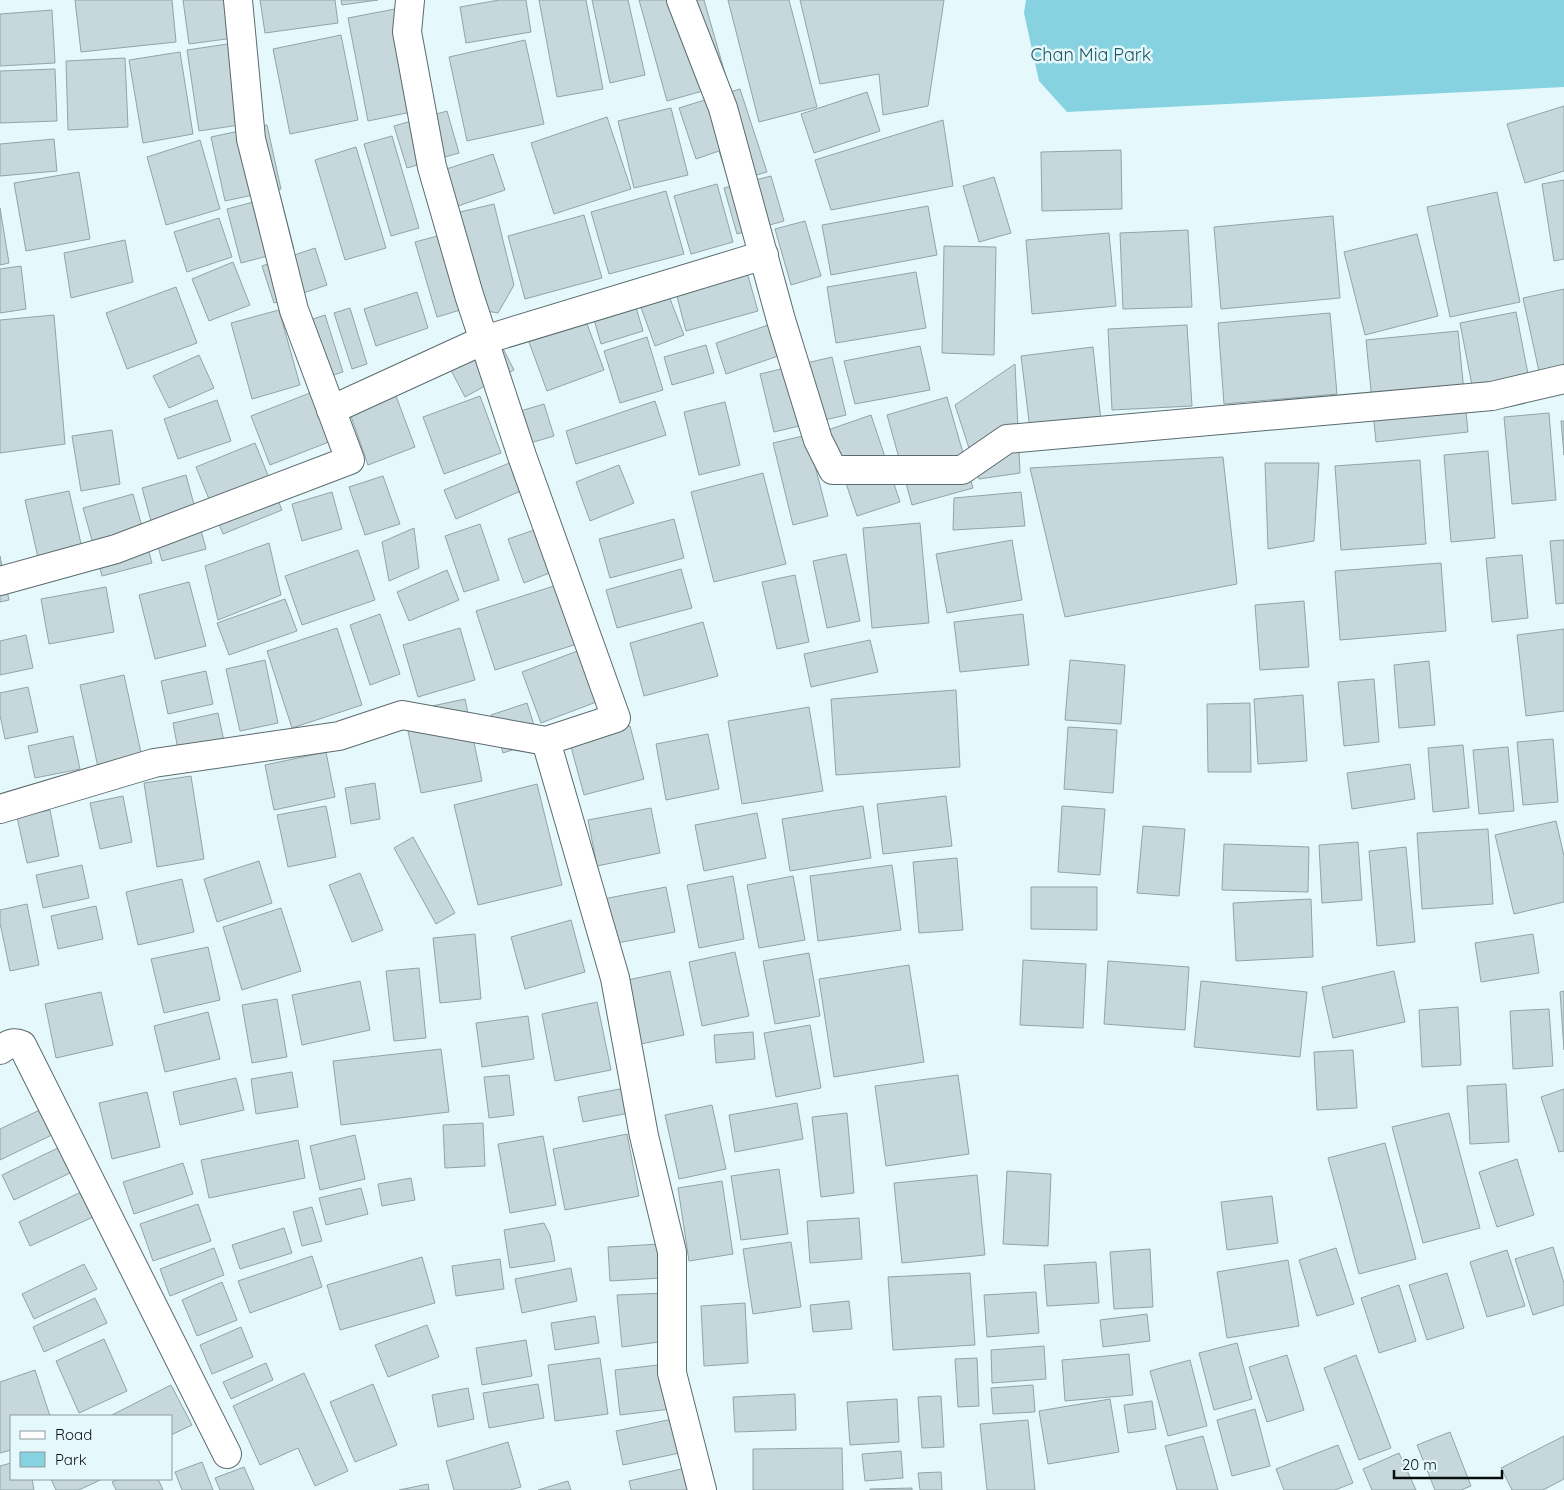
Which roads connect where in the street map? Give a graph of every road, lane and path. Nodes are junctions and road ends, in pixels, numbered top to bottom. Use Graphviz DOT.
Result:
graph roads {
  1 [pos="238,0"];
  2 [pos="410,0"];
  3 [pos="681,0"];
  4 [pos="764,255"];
  5 [pos="484,340"];
  6 [pos="1564,379"];
  7 [pos="331,410"];
  8 [pos="0,581"];
  9 [pos="546,741"];
  10 [pos="0,809"];
  11 [pos="0,1050"];
  12 [pos="227,1454"];
  13 [pos="702,1490"];
  1 -- 7 [label="street"];
  2 -- 5 [label="street"];
  3 -- 4 [label="street"];
  4 -- 5 [label="street"];
  4 -- 6 [label="street"];
  5 -- 7 [label="street"];
  5 -- 9 [label="street"];
  7 -- 8 [label="street"];
  9 -- 10 [label="street"];
  9 -- 13 [label="street"];
  11 -- 12 [label="street"];
}
